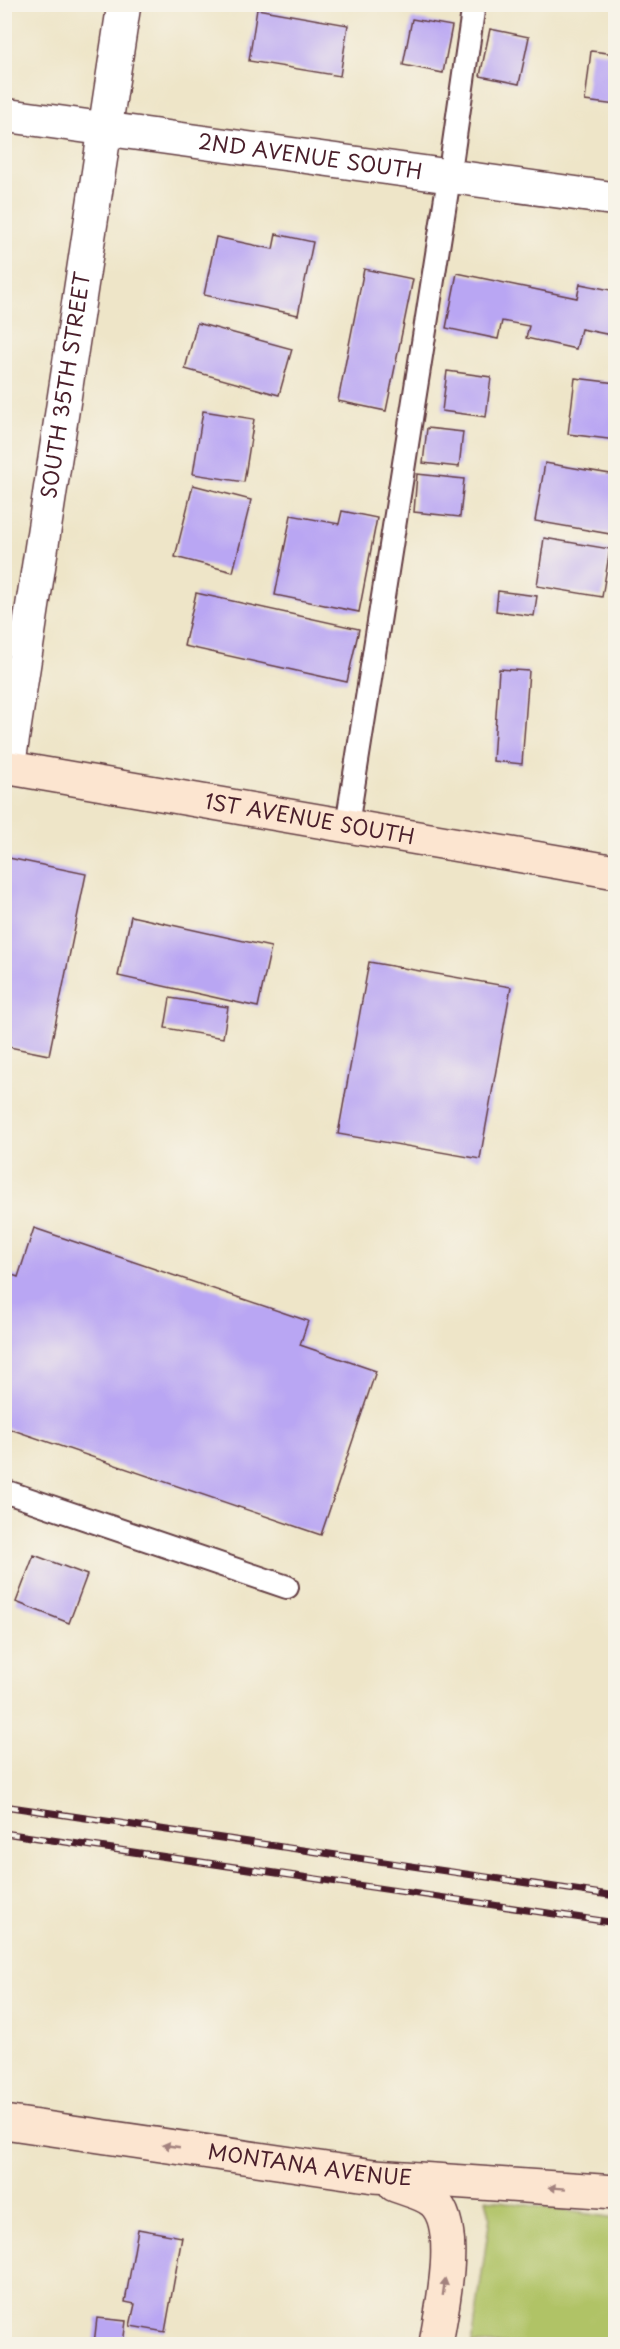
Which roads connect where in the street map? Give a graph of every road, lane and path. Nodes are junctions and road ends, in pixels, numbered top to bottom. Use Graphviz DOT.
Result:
graph roads {
  1 [pos="124,4"];
  2 [pos="474,4"];
  3 [pos="4,115"];
  4 [pos="106,128"];
  5 [pos="449,178"];
  6 [pos="615,199"];
  7 [pos="6,767"];
  8 [pos="346,825"];
  9 [pos="615,872"];
  10 [pos="4,1491"];
  11 [pos="287,1587"];
  12 [pos="4,2122"];
  13 [pos="374,2176"];
  14 [pos="615,2192"];
  15 [pos="436,2344"];
  1 -- 4 [label="street, SOUTH 35TH STREET"];
  2 -- 5 [label="lane"];
  3 -- 4 [label="street, 2ND AVENUE SOUTH"];
  4 -- 5 [label="street, 2ND AVENUE SOUTH"];
  4 -- 7 [label="street, SOUTH 35TH STREET"];
  5 -- 6 [label="street, 2ND AVENUE SOUTH"];
  5 -- 8 [label="lane"];
  7 -- 8 [label="main road, 1ST AVENUE SOUTH"];
  8 -- 9 [label="main road, 1ST AVENUE SOUTH"];
  10 -- 11 [label="lane"];
  13 -- 12 [label="main road, MONTANA AVENUE, one-way"];
  14 -- 13 [label="main road, MONTANA AVENUE, one-way"];
  15 -- 13 [label="main road, one-way"];
}
